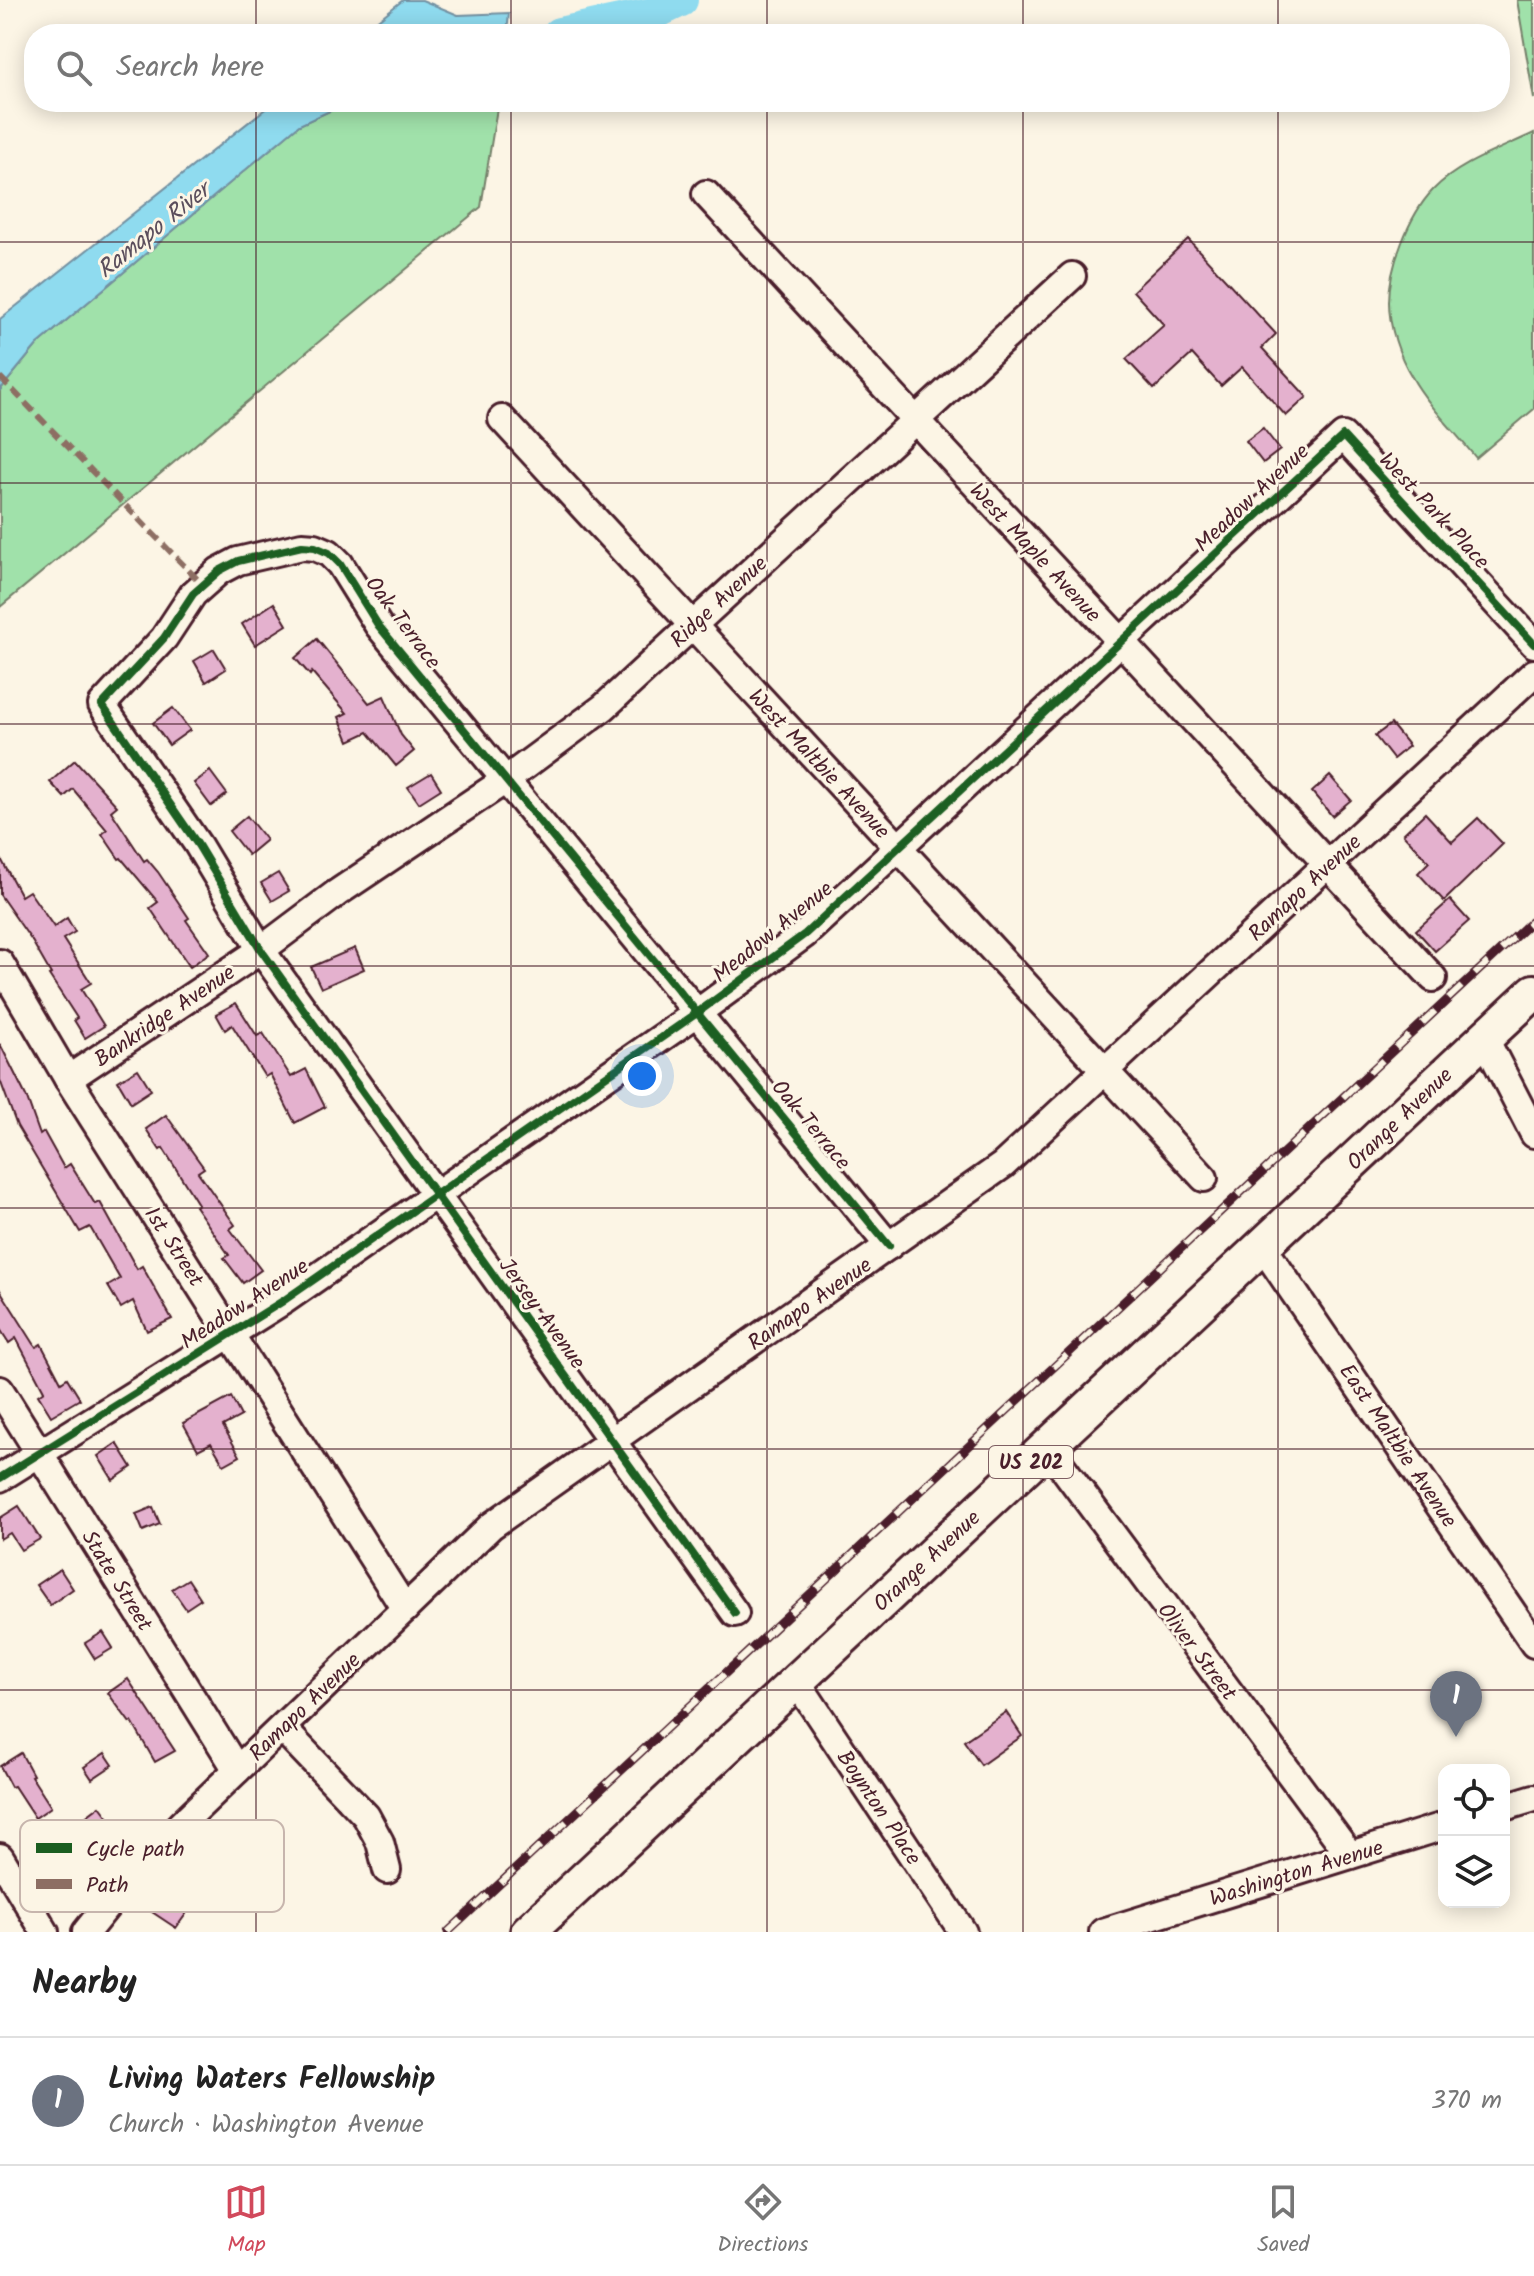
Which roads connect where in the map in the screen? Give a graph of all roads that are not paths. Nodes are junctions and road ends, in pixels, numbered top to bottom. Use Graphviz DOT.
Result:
graph roads {
  1 [pos="706,194"];
  2 [pos="1072,276"];
  3 [pos="502,419"];
  4 [pos="913,420"];
  5 [pos="1343,436"];
  6 [pos="693,625"];
  7 [pos="1120,642"];
  8 [pos="1534,644"];
  9 [pos="1534,673"];
  10 [pos="507,779"];
  11 [pos="898,848"];
  12 [pos="1328,865"];
  13 [pos="337,893"];
  14 [pos="261,950"];
  15 [pos="0,963"];
  16 [pos="1433,978"];
  17 [pos="1534,992"];
  18 [pos="697,1013"];
  19 [pos="322,1034"];
  20 [pos="1484,1037"];
  21 [pos="1104,1071"];
  22 [pos="68,1079"];
  23 [pos="1534,1134"];
  24 [pos="1204,1178"];
  25 [pos="436,1196"];
  26 [pos="889,1246"];
  27 [pos="1263,1247"];
  28 [pos="232,1334"];
  29 [pos="0,1390"];
  30 [pos="613,1442"];
  31 [pos="1047,1446"];
  32 [pos="39,1453"];
  33 [pos="0,1478"];
  34 [pos="405,1609"];
  35 [pos="735,1613"];
  36 [pos="1534,1644"];
  37 [pos="797,1682"];
  38 [pos="282,1728"];
  39 [pos="237,1770"];
  40 [pos="1534,1798"];
  41 [pos="1510,1805"];
  42 [pos="185,1820"];
  43 [pos="1438,1828"];
  44 [pos="1350,1855"];
  45 [pos="0,1857"];
  46 [pos="387,1870"];
  47 [pos="20,1890"];
  48 [pos="33,1912"];
  49 [pos="102,1912"];
  50 [pos="45,1932"];
  51 [pos="86,1932"];
  52 [pos="528,1932"];
  53 [pos="963,1932"];
  54 [pos="1103,1932"];
  1 -- 4 [label="street, West Maple Avenue"];
  2 -- 4 [label="street, Ridge Avenue"];
  3 -- 6 [label="street, West Maltbie Avenue"];
  4 -- 6 [label="street, Ridge Avenue"];
  4 -- 7 [label="street, West Maple Avenue"];
  5 -- 7 [label="street, Meadow Avenue"];
  5 -- 8 [label="street, West Park Place"];
  6 -- 10 [label="street, Ridge Avenue"];
  6 -- 11 [label="street, West Maltbie Avenue"];
  7 -- 11 [label="street, Meadow Avenue"];
  7 -- 12 [label="street, West Maple Avenue"];
  9 -- 12 [label="street, Ramapo Avenue"];
  10 -- 13 [label="street, Ridge Avenue"];
  10 -- 14 [label="street, Oak Terrace"];
  10 -- 18 [label="street, Oak Terrace"];
  11 -- 18 [label="street, Meadow Avenue"];
  11 -- 21 [label="street, West Maltbie Avenue"];
  12 -- 16 [label="street, West Maple Avenue"];
  12 -- 21 [label="street, Ramapo Avenue"];
  13 -- 14 [label="street, Bankridge Avenue"];
  14 -- 19 [label="street, Oak Terrace"];
  14 -- 22 [label="street, Bankridge Avenue"];
  15 -- 22 [label="street, 1st Street"];
  17 -- 20 [label="main road, Orange Avenue / US 202"];
  18 -- 25 [label="street, Meadow Avenue"];
  18 -- 26 [label="street, Oak Terrace"];
  19 -- 25 [label="street, Jersey Avenue"];
  20 -- 23 [label="street"];
  20 -- 27 [label="main road, Orange Avenue / US 202"];
  21 -- 24 [label="street, West Maltbie Avenue"];
  21 -- 26 [label="street, Ramapo Avenue"];
  22 -- 28 [label="street, 1st Street"];
  25 -- 28 [label="street, Meadow Avenue"];
  25 -- 30 [label="street, Jersey Avenue"];
  26 -- 30 [label="street, Ramapo Avenue"];
  27 -- 31 [label="main road, Orange Avenue / US 202"];
  27 -- 36 [label="street, East Maltbie Avenue"];
  28 -- 32 [label="street, Meadow Avenue"];
  28 -- 34 [label="street, 1st Street"];
  29 -- 32 [label="street, State Street"];
  30 -- 34 [label="street, Ramapo Avenue"];
  30 -- 35 [label="street, Jersey Avenue"];
  31 -- 37 [label="main road, Orange Avenue / US 202"];
  31 -- 44 [label="street, Oliver Street"];
  32 -- 33 [label="street, Meadow Avenue"];
  32 -- 39 [label="street, State Street"];
  34 -- 38 [label="street, Ramapo Avenue"];
  37 -- 52 [label="main road, Orange Avenue / US 202"];
  37 -- 53 [label="street, Boynton Place"];
  38 -- 39 [label="street, Ramapo Avenue"];
  38 -- 46 [label="street"];
  39 -- 42 [label="street, Ramapo Avenue"];
  40 -- 41 [label="street"];
  43 -- 44 [label="street, Washington Avenue"];
  44 -- 54 [label="street, Washington Avenue"];
  45 -- 47 [label="street"];
  48 -- 50 [label="street"];
  49 -- 51 [label="street, Ramapo Avenue"];
}
